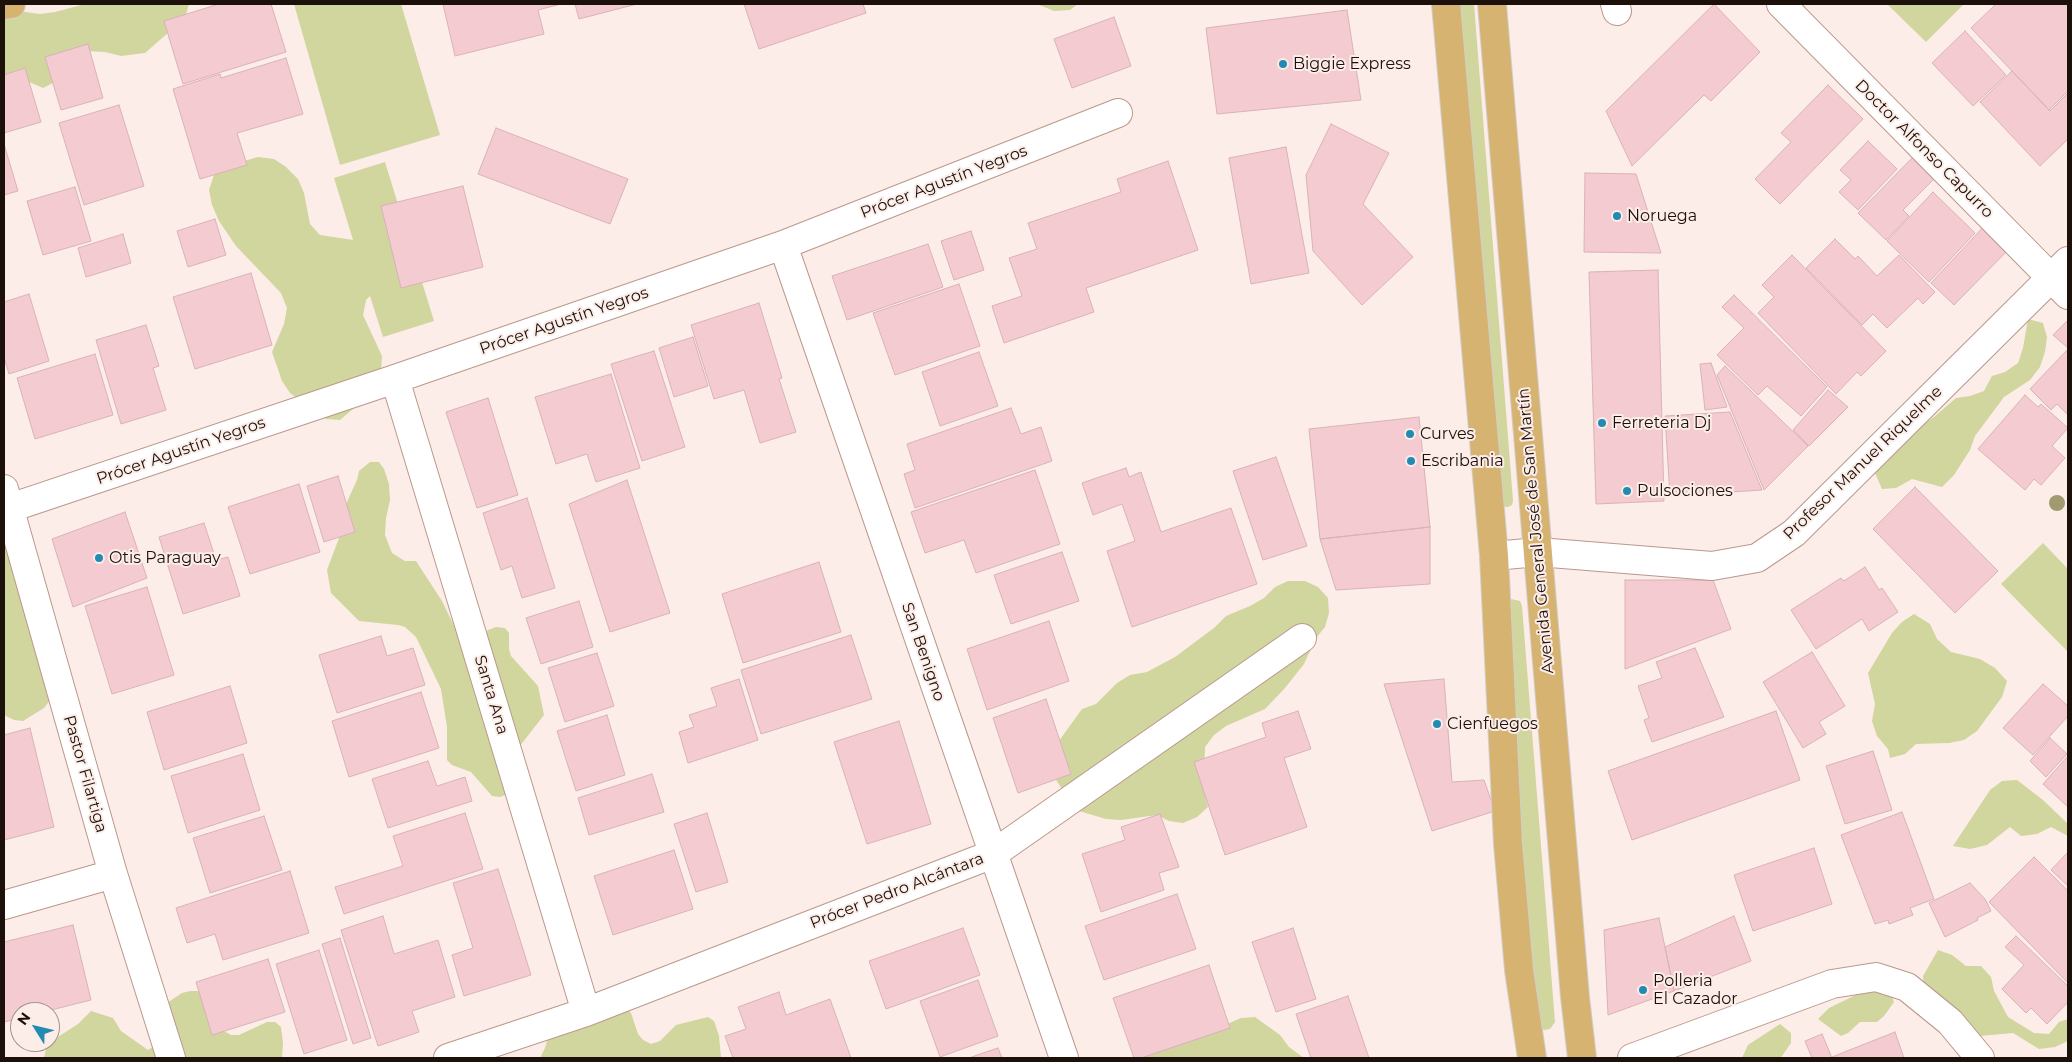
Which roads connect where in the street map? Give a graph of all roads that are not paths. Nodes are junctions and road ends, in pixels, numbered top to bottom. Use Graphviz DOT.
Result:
graph roads {
  1 [pos="10,4"];
  2 [pos="1446,4"];
  3 [pos="1492,4"];
  4 [pos="1781,4"];
  5 [pos="4,6"];
  6 [pos="1118,113"];
  7 [pos="783,245"];
  8 [pos="2063,278"];
  9 [pos="395,379"];
  10 [pos="6,502"];
  11 [pos="1538,552"];
  12 [pos="1494,556"];
  13 [pos="1302,638"];
  14 [pos="992,854"];
  15 [pos="113,874"];
  16 [pos="4,905"];
  17 [pos="586,1012"];
  18 [pos="171,1058"];
  19 [pos="448,1058"];
  20 [pos="1064,1058"];
  21 [pos="1532,1058"];
  22 [pos="1582,1058"];
  23 [pos="1632,1058"];
  24 [pos="1980,1058"];
  1 -- 5 [label="main road"];
  2 -- 12 [label="main road"];
  3 -- 11 [label="main road, Avenida General José de San Martín"];
  4 -- 8 [label="street, Doctor Alfonso Capurro"];
  6 -- 7 [label="street, Prócer Agustín Yegros"];
  7 -- 9 [label="street, Prócer Agustín Yegros"];
  7 -- 14 [label="street, San Benigno"];
  8 -- 11 [label="street, Profesor Manuel Riquelme"];
  9 -- 10 [label="street, Prócer Agustín Yegros"];
  9 -- 17 [label="street, Santa Ana"];
  10 -- 15 [label="street, Pastor Filartiga"];
  11 -- 12 [label="street, Profesor Manuel Riquelme"];
  11 -- 22 [label="main road, Avenida General José de San Martín"];
  12 -- 21 [label="main road"];
  13 -- 14 [label="street, Prócer Pedro Alcántara"];
  14 -- 17 [label="street, Prócer Pedro Alcántara"];
  14 -- 20 [label="street, San Benigno"];
  15 -- 16 [label="street"];
  15 -- 18 [label="street, Pastor Filartiga"];
  17 -- 19 [label="street, Prócer Pedro Alcántara"];
  23 -- 24 [label="street"];
}
